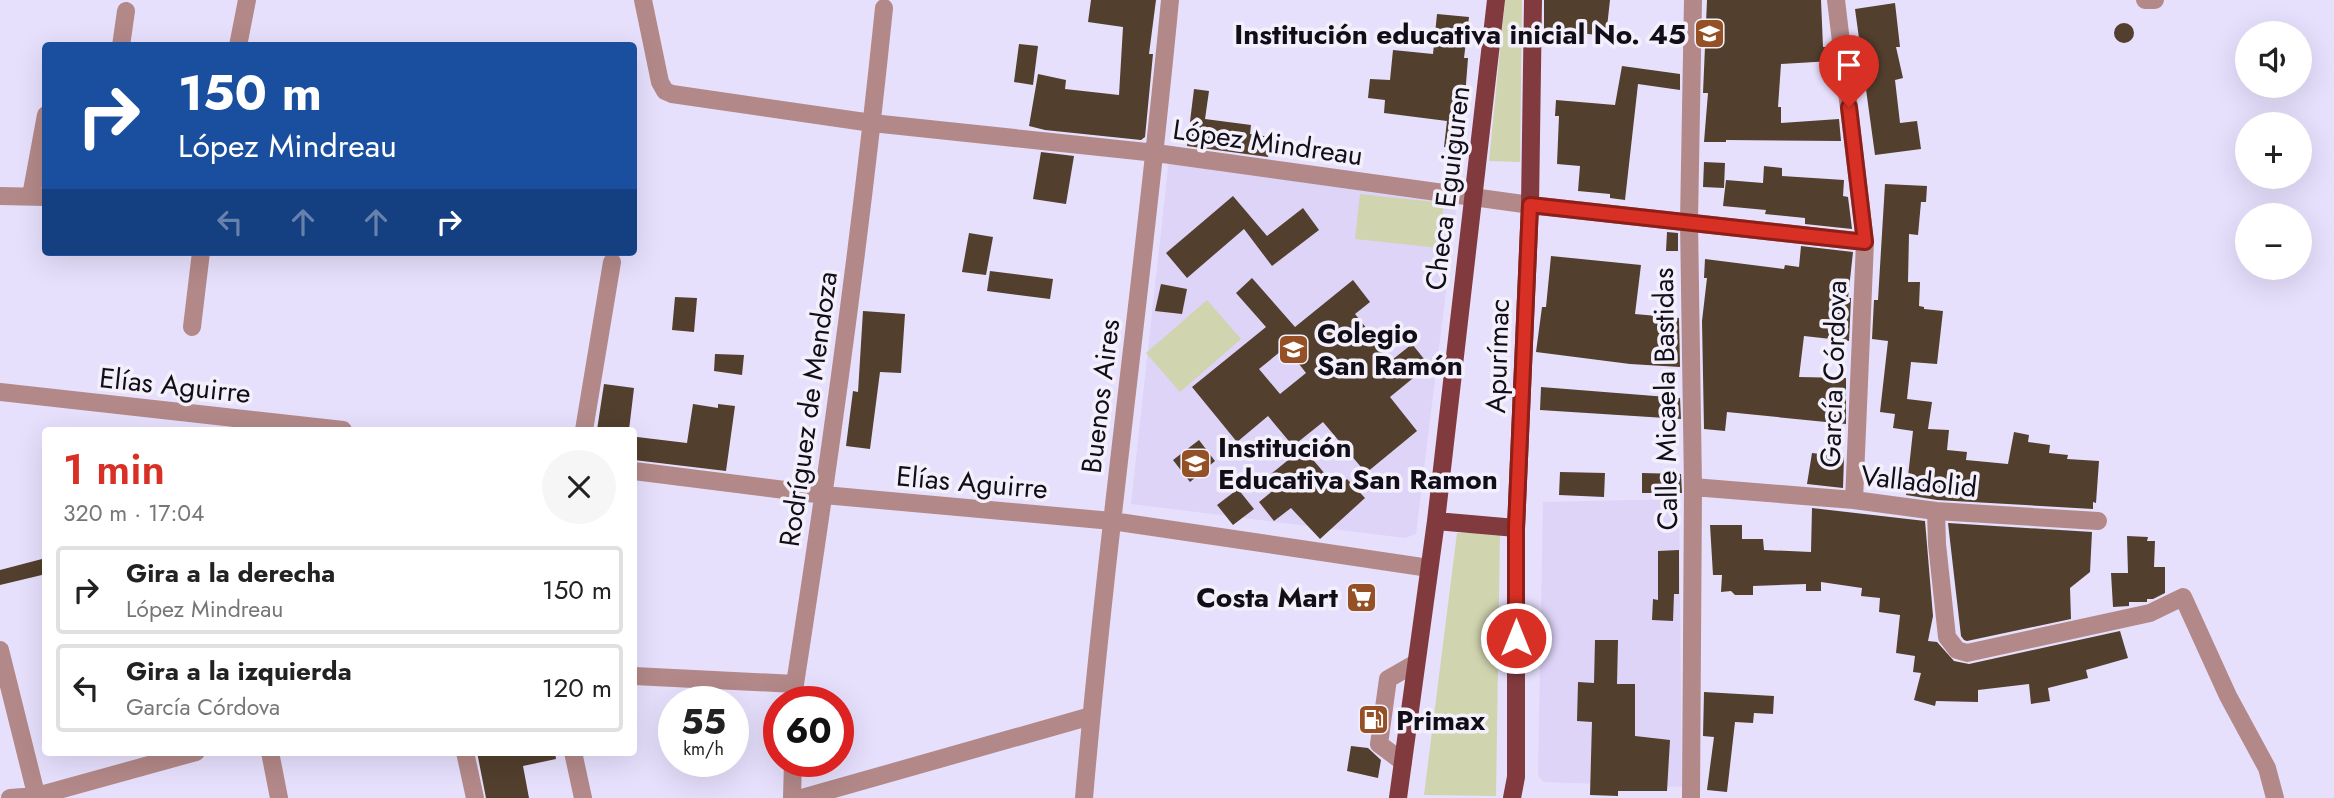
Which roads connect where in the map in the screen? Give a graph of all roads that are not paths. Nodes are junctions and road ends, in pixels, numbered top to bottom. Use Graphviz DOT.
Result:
graph roads {
  1 [pos="247,0"];
  2 [pos="643,0"];
  3 [pos="1170,0"];
  4 [pos="1496,0"];
  5 [pos="1533,0"];
  6 [pos="1693,0"];
  7 [pos="1836,0"];
  8 [pos="2145,0"];
  9 [pos="2155,0"];
  10 [pos="884,8"];
  11 [pos="126,11"];
  12 [pos="122,42"];
  13 [pos="239,42"];
  14 [pos="872,123"];
  15 [pos="1156,153"];
  16 [pos="42,156"];
  17 [pos="0,195"];
  18 [pos="38,196"];
  19 [pos="1471,197"];
  20 [pos="1530,205"];
  21 [pos="1689,221"];
  22 [pos="1865,242"];
  23 [pos="201,256"];
  24 [pos="612,262"];
  25 [pos="192,327"];
  26 [pos="0,392"];
  27 [pos="316,427"];
  28 [pos="584,427"];
  29 [pos="637,471"];
  30 [pos="1693,487"];
  31 [pos="824,495"];
  32 [pos="1854,500"];
  33 [pos="1936,511"];
  34 [pos="1112,521"];
  35 [pos="1436,521"];
  36 [pos="2098,521"];
  37 [pos="1516,528"];
  38 [pos="1429,568"];
  39 [pos="0,650"];
  40 [pos="1416,663"];
  41 [pos="637,676"];
  42 [pos="796,686"];
  43 [pos="763,690"];
  44 [pos="1091,716"];
  45 [pos="182,756"];
  46 [pos="271,756"];
  47 [pos="466,756"];
  48 [pos="574,756"];
  49 [pos="1403,762"];
  50 [pos="793,777"];
  51 [pos="37,797"];
  52 [pos="10,798"];
  53 [pos="279,798"];
  54 [pos="475,798"];
  55 [pos="583,798"];
  56 [pos="792,798"];
  57 [pos="802,798"];
  58 [pos="1084,798"];
  59 [pos="1398,798"];
  60 [pos="1513,798"];
  61 [pos="1691,798"];
  62 [pos="2275,798"];
  1 -- 13 [label="street"];
  2 -- 14 [label="street, López Mindreau"];
  3 -- 15 [label="street, Buenos Aires"];
  4 -- 19 [label="main road, Checa Eguiguren"];
  5 -- 20 [label="main road, Apurímac"];
  6 -- 21 [label="street, Calle Micaela Bastidas"];
  7 -- 22 [label="street, García Córdova"];
  8 -- 9 [label="street"];
  10 -- 14 [label="street, Rodríguez de Mendoza"];
  11 -- 12 [label="street"];
  14 -- 15 [label="street, López Mindreau"];
  14 -- 31 [label="street, Rodríguez de Mendoza"];
  15 -- 19 [label="street, López Mindreau"];
  15 -- 34 [label="street, Buenos Aires"];
  16 -- 18 [label="street"];
  17 -- 18 [label="street"];
  19 -- 20 [label="street, López Mindreau"];
  19 -- 35 [label="main road, Checa Eguiguren"];
  20 -- 21 [label="street, López Mindreau"];
  20 -- 37 [label="main road, Apurímac"];
  21 -- 22 [label="street, López Mindreau"];
  21 -- 30 [label="street, Calle Micaela Bastidas"];
  22 -- 32 [label="street, García Córdova"];
  23 -- 25 [label="street"];
  24 -- 28 [label="street"];
  26 -- 27 [label="street, Elías Aguirre"];
  29 -- 31 [label="street, Elías Aguirre"];
  30 -- 32 [label="street, Valladolid"];
  30 -- 61 [label="street, Calle Micaela Bastidas"];
  31 -- 34 [label="street, Elías Aguirre"];
  31 -- 42 [label="street, Rodríguez de Mendoza"];
  32 -- 33 [label="street, Valladolid"];
  33 -- 36 [label="street, Valladolid"];
  33 -- 62 [label="street"];
  34 -- 38 [label="street, Elías Aguirre"];
  34 -- 44 [label="street, Buenos Aires"];
  35 -- 37 [label="main road"];
  35 -- 38 [label="main road, Checa Eguiguren"];
  37 -- 60 [label="main road, Apurímac"];
  38 -- 40 [label="main road, Checa Eguiguren"];
  39 -- 51 [label="street"];
  40 -- 49 [label="main road, Checa Eguiguren"];
  40 -- 49 [label="street"];
  41 -- 43 [label="street"];
  44 -- 57 [label="street"];
  44 -- 58 [label="street, Buenos Aires"];
  45 -- 51 [label="street"];
  46 -- 53 [label="street"];
  47 -- 54 [label="street"];
  48 -- 55 [label="street"];
  49 -- 59 [label="main road, Checa Eguiguren"];
  50 -- 56 [label="street"];
  51 -- 52 [label="street"];
}
